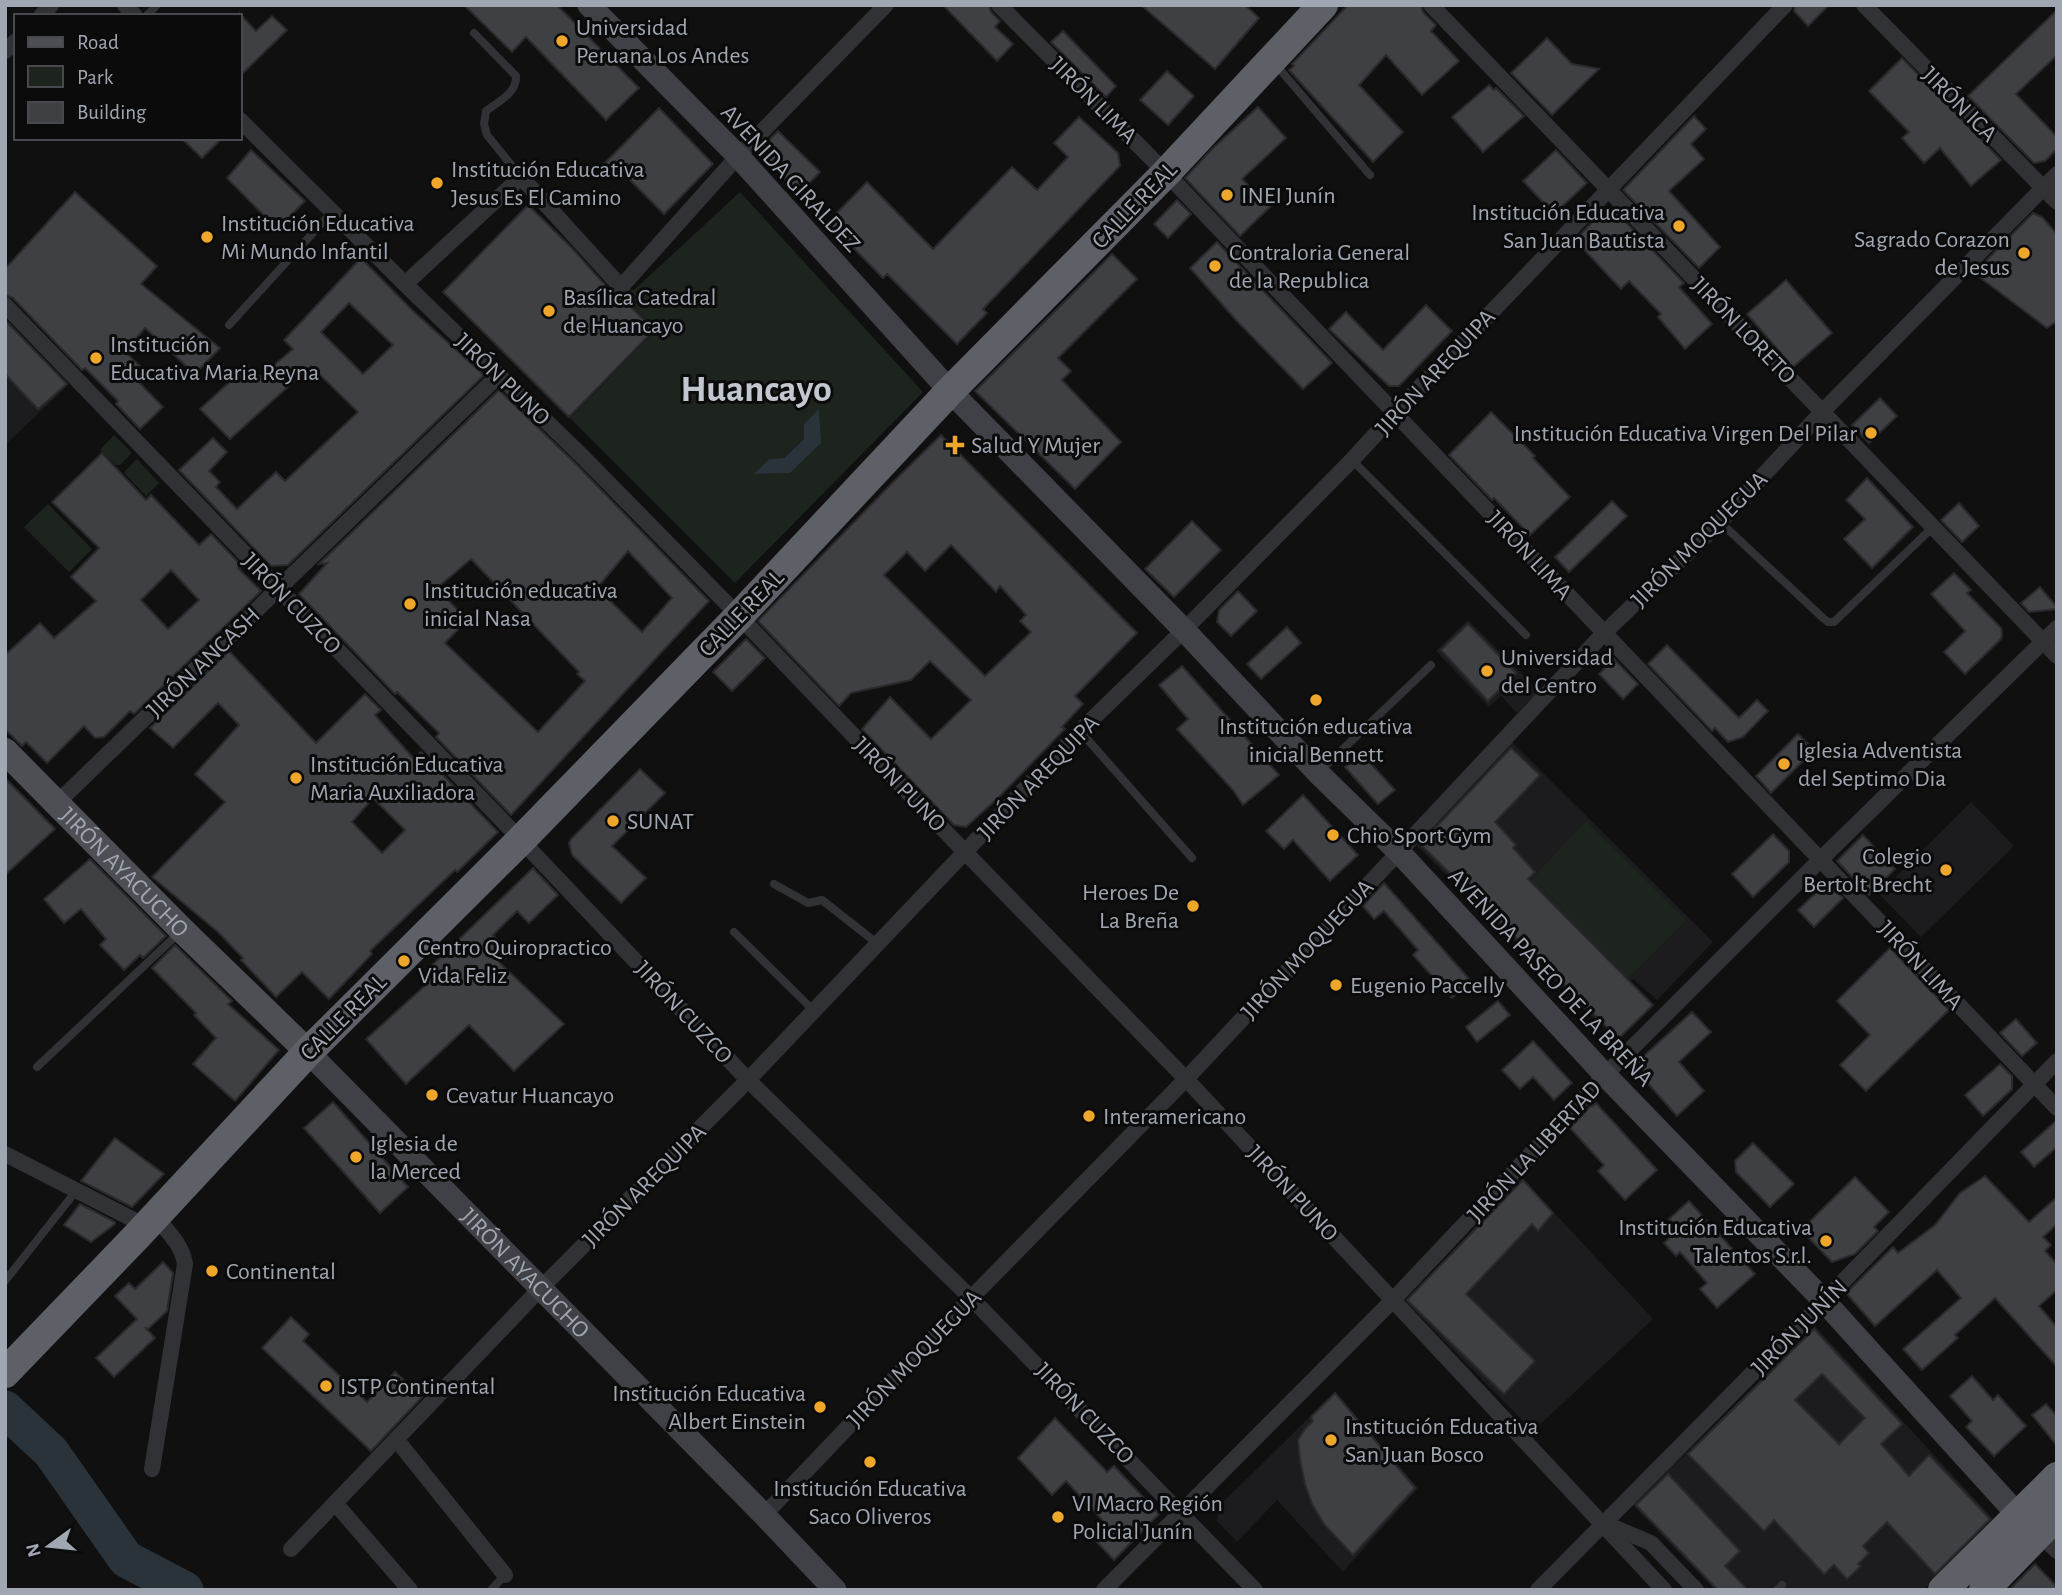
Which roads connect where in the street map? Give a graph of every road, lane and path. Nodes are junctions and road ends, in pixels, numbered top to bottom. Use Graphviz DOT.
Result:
graph roads {
  1 [pos="589,5"];
  2 [pos="886,5"];
  3 [pos="999,5"];
  4 [pos="1323,5"];
  5 [pos="1431,5"];
  6 [pos="1785,5"];
  7 [pos="1864,5"];
  8 [pos="474,33"];
  9 [pos="1272,60"];
  10 [pos="242,122"];
  11 [pos="738,156"];
  12 [pos="1166,173"];
  13 [pos="2057,174"];
  14 [pos="1370,175"];
  15 [pos="521,177"];
  16 [pos="2043,188"];
  17 [pos="1608,190"];
  18 [pos="2057,202"];
  19 [pos="332,212"];
  20 [pos="405,284"];
  21 [pos="5,305"];
  22 [pos="229,325"];
  23 [pos="499,375"];
  24 [pos="950,391"];
  25 [pos="1823,411"];
  26 [pos="1396,412"];
  27 [pos="1352,460"];
  28 [pos="1720,522"];
  29 [pos="1931,528"];
  30 [pos="278,589"];
  31 [pos="739,616"];
  32 [pos="2057,628"];
  33 [pos="1184,630"];
  34 [pos="1604,633"];
  35 [pos="1526,635"];
  36 [pos="2043,642"];
  37 [pos="2057,656"];
  38 [pos="1431,665"];
  39 [pos="1080,731"];
  40 [pos="5,751"];
  41 [pos="1318,773"];
  42 [pos="57,803"];
  43 [pos="521,840"];
  44 [pos="1398,851"];
  45 [pos="965,852"];
  46 [pos="1192,858"];
  47 [pos="1821,859"];
  48 [pos="774,884"];
  49 [pos="182,930"];
  50 [pos="734,932"];
  51 [pos="878,944"];
  52 [pos="814,1011"];
  53 [pos="308,1052"];
  54 [pos="2057,1061"];
  55 [pos="37,1067"];
  56 [pos="1605,1075"];
  57 [pos="1185,1079"];
  58 [pos="748,1080"];
  59 [pos="2034,1084"];
  60 [pos="2057,1108"];
  61 [pos="5,1154"];
  62 [pos="76,1191"];
  63 [pos="145,1227"];
  64 [pos="5,1281"];
  65 [pos="540,1289"];
  66 [pos="971,1298"];
  67 [pos="1393,1300"];
  68 [pos="1824,1301"];
  69 [pos="5,1373"];
  70 [pos="396,1439"];
  71 [pos="152,1469"];
  72 [pos="2057,1477"];
  73 [pos="335,1503"];
  74 [pos="1181,1512"];
  75 [pos="764,1515"];
  76 [pos="1603,1523"];
  77 [pos="2043,1529"];
  78 [pos="291,1549"];
  79 [pos="505,1575"];
  80 [pos="410,1590"];
  81 [pos="491,1590"];
  82 [pos="835,1590"];
  83 [pos="1104,1590"];
  84 [pos="1255,1590"];
  85 [pos="1538,1590"];
  86 [pos="1664,1590"];
  87 [pos="1696,1590"];
  88 [pos="1943,1590"];
  89 [pos="1984,1590"];
  1 -- 11 [label="street, AVENIDA GIRALDEZ"];
  2 -- 11 [label="street"];
  3 -- 12 [label="street, JIRÓN LIMA"];
  4 -- 9 [label="highway, CALLE REAL"];
  5 -- 17 [label="street, JIRÓN LORETO"];
  6 -- 17 [label="street, JIRÓN AREQUIPA"];
  7 -- 16 [label="street, JIRÓN ICA"];
  8 -- 15 [label="lane"];
  9 -- 12 [label="highway, CALLE REAL"];
  9 -- 14 [label="lane"];
  10 -- 19 [label="street, JIRÓN PUNO"];
  11 -- 15 [label="street"];
  11 -- 24 [label="street, AVENIDA GIRALDEZ"];
  12 -- 24 [label="highway, CALLE REAL"];
  12 -- 26 [label="street, JIRÓN LIMA"];
  13 -- 16 [label="street, JIRÓN MOQUEGUA"];
  15 -- 20 [label="street"];
  16 -- 18 [label="street, JIRÓN ICA"];
  16 -- 25 [label="street, JIRÓN MOQUEGUA"];
  17 -- 25 [label="street, JIRÓN LORETO"];
  17 -- 26 [label="street, JIRÓN AREQUIPA"];
  19 -- 20 [label="street, JIRÓN PUNO"];
  19 -- 22 [label="lane"];
  20 -- 23 [label="street, JIRÓN PUNO"];
  21 -- 30 [label="street, JIRÓN CUZCO"];
  23 -- 30 [label="street, JIRÓN ANCASH"];
  23 -- 31 [label="street, JIRÓN PUNO"];
  24 -- 31 [label="highway, CALLE REAL"];
  24 -- 33 [label="street, AVENIDA PASEO DE LA BREÑA"];
  25 -- 28 [label="street, JIRÓN MOQUEGUA"];
  25 -- 29 [label="street, JIRÓN LORETO"];
  26 -- 27 [label="street, JIRÓN AREQUIPA"];
  26 -- 34 [label="street, JIRÓN LIMA"];
  27 -- 33 [label="street, JIRÓN AREQUIPA"];
  27 -- 35 [label="lane"];
  28 -- 29 [label="lane"];
  28 -- 34 [label="street, JIRÓN MOQUEGUA"];
  29 -- 36 [label="street, JIRÓN LORETO"];
  30 -- 42 [label="street, JIRÓN ANCASH"];
  30 -- 43 [label="street, JIRÓN CUZCO"];
  31 -- 43 [label="highway, CALLE REAL"];
  31 -- 45 [label="street, JIRÓN PUNO"];
  32 -- 36 [label="street, JIRÓN LA LIBERTAD"];
  33 -- 39 [label="street, JIRÓN AREQUIPA"];
  33 -- 41 [label="street, AVENIDA PASEO DE LA BREÑA"];
  34 -- 44 [label="street, JIRÓN MOQUEGUA"];
  34 -- 47 [label="street, JIRÓN LIMA"];
  36 -- 37 [label="street, JIRÓN LORETO"];
  36 -- 47 [label="street, JIRÓN LA LIBERTAD"];
  38 -- 41 [label="lane"];
  39 -- 45 [label="street, JIRÓN AREQUIPA"];
  39 -- 46 [label="lane"];
  40 -- 42 [label="main road, JIRÓN AYACUCHO"];
  41 -- 44 [label="street, AVENIDA PASEO DE LA BREÑA"];
  42 -- 49 [label="main road, JIRÓN AYACUCHO"];
  43 -- 53 [label="highway, CALLE REAL"];
  43 -- 58 [label="street, JIRÓN CUZCO"];
  44 -- 56 [label="street, AVENIDA PASEO DE LA BREÑA"];
  44 -- 57 [label="street, JIRÓN MOQUEGUA"];
  45 -- 51 [label="street, JIRÓN AREQUIPA"];
  45 -- 57 [label="street, JIRÓN PUNO"];
  47 -- 56 [label="street, JIRÓN LA LIBERTAD"];
  47 -- 59 [label="street, JIRÓN LIMA"];
  48 -- 51 [label="lane"];
  49 -- 53 [label="main road, JIRÓN AYACUCHO"];
  49 -- 55 [label="lane"];
  50 -- 52 [label="lane"];
  51 -- 52 [label="street, JIRÓN AREQUIPA"];
  52 -- 58 [label="street, JIRÓN AREQUIPA"];
  53 -- 63 [label="highway, CALLE REAL"];
  53 -- 65 [label="street, JIRÓN AYACUCHO"];
  54 -- 59 [label="street, JIRÓN JUNÍN"];
  56 -- 67 [label="street, JIRÓN LA LIBERTAD"];
  56 -- 68 [label="street, AVENIDA PASEO DE LA BREÑA"];
  57 -- 66 [label="street, JIRÓN MOQUEGUA"];
  57 -- 67 [label="street, JIRÓN PUNO"];
  58 -- 65 [label="street, JIRÓN AREQUIPA"];
  58 -- 66 [label="street, JIRÓN CUZCO"];
  59 -- 60 [label="street, JIRÓN LIMA"];
  59 -- 68 [label="street, JIRÓN JUNÍN"];
  61 -- 62 [label="street"];
  62 -- 63 [label="street"];
  62 -- 64 [label="lane"];
  63 -- 69 [label="highway, CALLE REAL"];
  63 -- 71 [label="street"];
  65 -- 70 [label="street, JIRÓN AREQUIPA"];
  65 -- 75 [label="street, JIRÓN AYACUCHO"];
  66 -- 74 [label="street, JIRÓN CUZCO"];
  66 -- 75 [label="street, JIRÓN MOQUEGUA"];
  67 -- 74 [label="street, JIRÓN LA LIBERTAD"];
  67 -- 76 [label="street, JIRÓN PUNO"];
  68 -- 76 [label="street, JIRÓN JUNÍN"];
  68 -- 77 [label="street, AVENIDA PASEO DE LA BREÑA"];
  70 -- 73 [label="street, JIRÓN AREQUIPA"];
  70 -- 79 [label="street"];
  72 -- 77 [label="highway"];
  73 -- 78 [label="street, JIRÓN AREQUIPA"];
  73 -- 80 [label="street"];
  74 -- 83 [label="street, JIRÓN LA LIBERTAD"];
  74 -- 84 [label="street, JIRÓN CUZCO"];
  75 -- 82 [label="street, JIRÓN AYACUCHO"];
  76 -- 85 [label="street, JIRÓN JUNÍN"];
  76 -- 86 [label="street, JIRÓN PUNO"];
  76 -- 87 [label="street, JIRÓN PUNO"];
  77 -- 88 [label="highway"];
  77 -- 89 [label="highway"];
  79 -- 81 [label="lane"];
}
